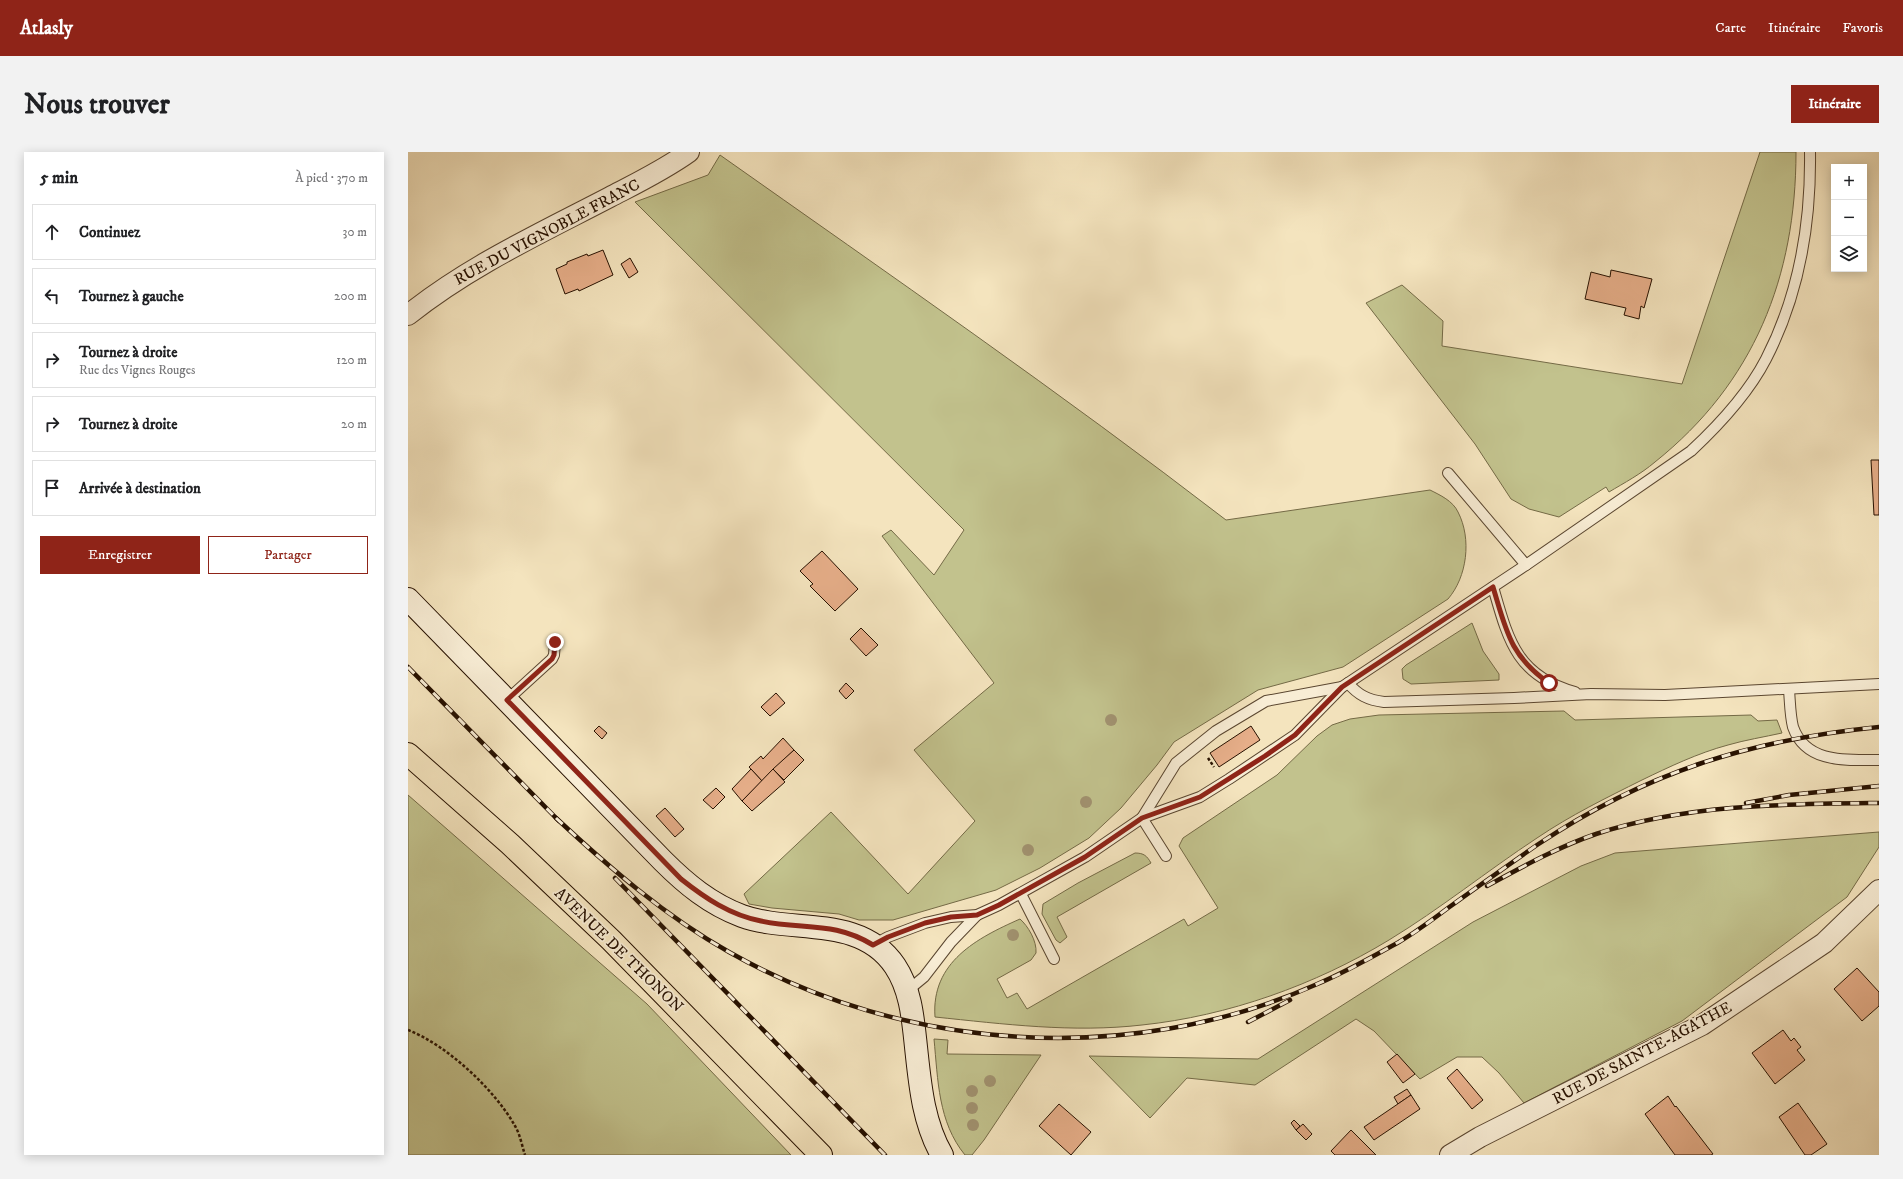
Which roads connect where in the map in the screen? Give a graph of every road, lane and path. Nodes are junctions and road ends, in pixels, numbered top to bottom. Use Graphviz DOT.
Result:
graph roads {
  1 [pos="689,152"];
  2 [pos="1810,152"];
  3 [pos="408,315"];
  4 [pos="1448,473"];
  5 [pos="1526,565"];
  6 [pos="1493,587"];
  7 [pos="408,599"];
  8 [pos="555,642"];
  9 [pos="1879,684"];
  10 [pos="1345,685"];
  11 [pos="1789,690"];
  12 [pos="1591,694"];
  13 [pos="507,700"];
  14 [pos="408,754"];
  15 [pos="1206,755"];
  16 [pos="1879,760"];
  17 [pos="1208,771"];
  18 [pos="1142,818"];
  19 [pos="1166,856"];
  20 [pos="1879,890"];
  21 [pos="1021,894"];
  22 [pos="977,915"];
  23 [pos="873,945"];
  24 [pos="1054,959"];
  25 [pos="907,991"];
  26 [pos="408,1030"];
  27 [pos="525,1155"];
  28 [pos="821,1155"];
  29 [pos="942,1155"];
  30 [pos="1450,1155"];
  1 -- 3 [label="street, RUE DU VIGNOBLE FRANC"];
  2 -- 5 [label="lane"];
  4 -- 5 [label="lane"];
  5 -- 6 [label="lane"];
  6 -- 10 [label="lane"];
  6 -- 12 [label="lane"];
  7 -- 13 [label="street"];
  8 -- 13 [label="lane"];
  9 -- 11 [label="lane"];
  10 -- 12 [label="lane"];
  10 -- 18 [label="lane"];
  10 -- 18 [label="lane"];
  11 -- 12 [label="lane"];
  11 -- 16 [label="lane"];
  13 -- 23 [label="street"];
  14 -- 28 [label="main road, AVENUE DE THONON"];
  15 -- 17 [label="path"];
  18 -- 19 [label="lane"];
  18 -- 21 [label="lane"];
  20 -- 30 [label="street, RUE DE SAINTE-AGATHE"];
  21 -- 22 [label="lane"];
  21 -- 24 [label="lane"];
  22 -- 23 [label="lane"];
  22 -- 25 [label="lane"];
  23 -- 25 [label="street"];
  25 -- 29 [label="street"];
  26 -- 27 [label="path"];
}
